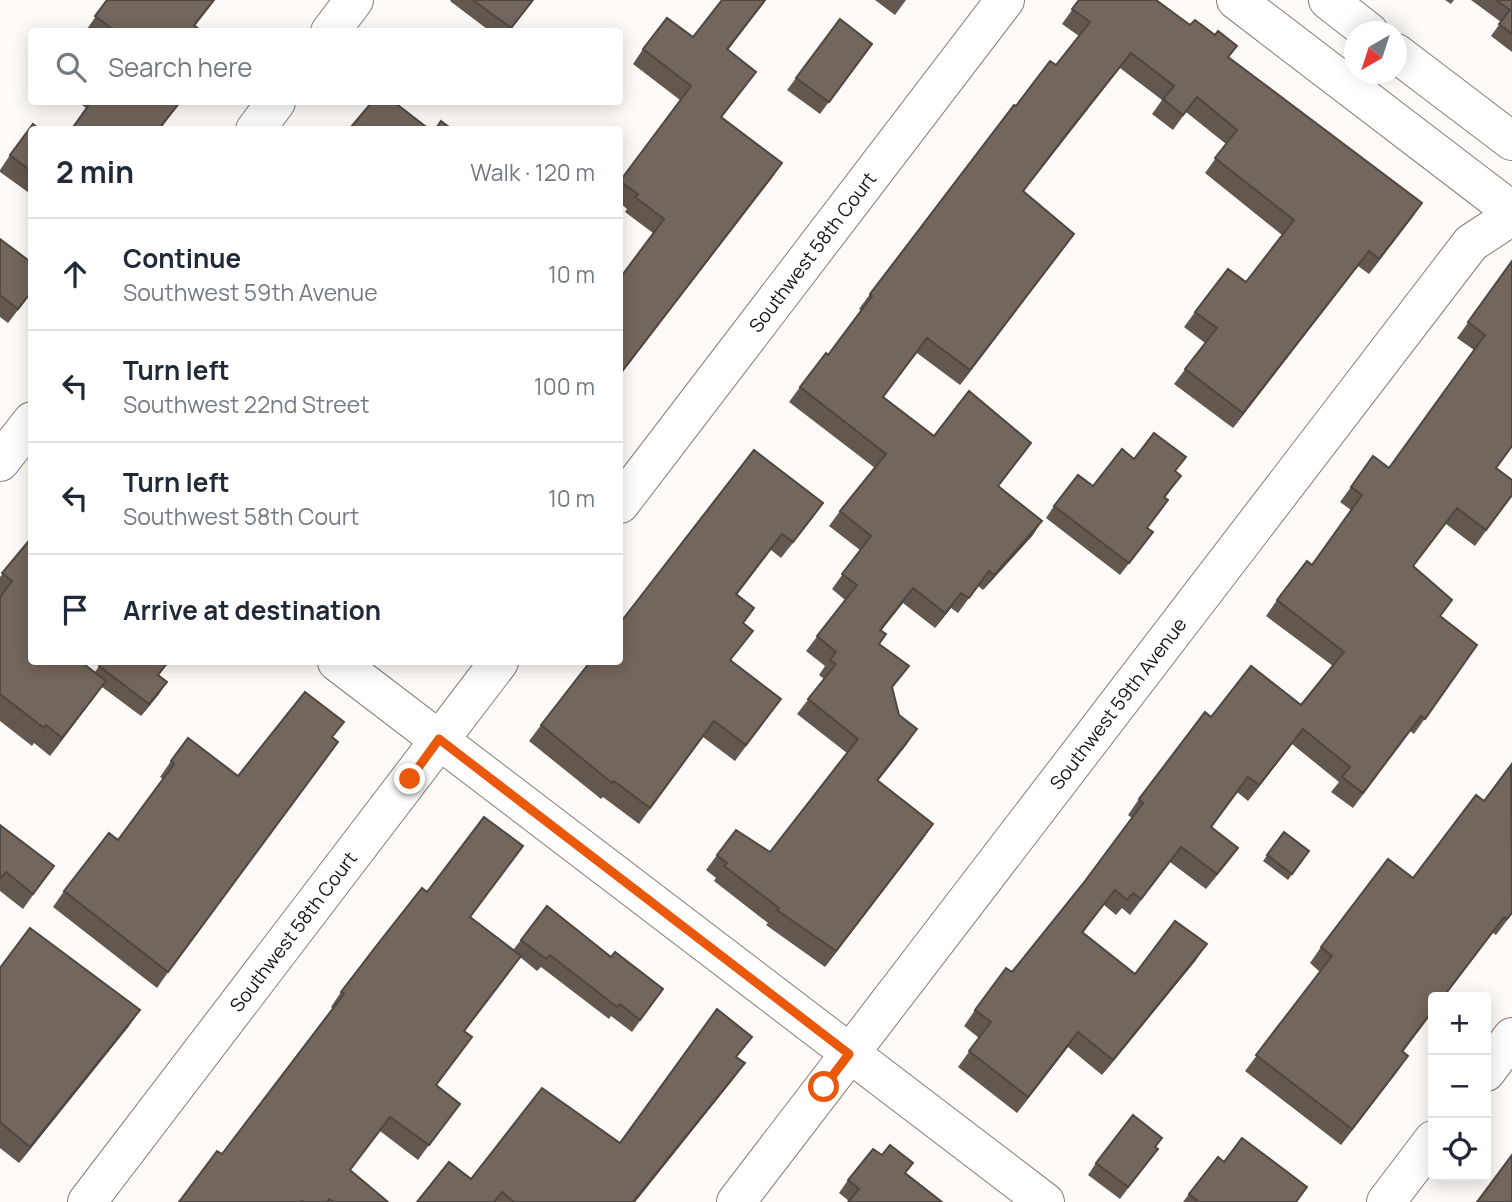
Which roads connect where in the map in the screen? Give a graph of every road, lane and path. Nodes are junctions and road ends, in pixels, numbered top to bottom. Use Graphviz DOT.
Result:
graph roads {
  1 [pos="354,0"];
  2 [pos="1005,0"];
  3 [pos="1236,0"];
  4 [pos="1328,0"];
  5 [pos="1355,21"];
  6 [pos="333,28"];
  7 [pos="1407,60"];
  8 [pos="274,105"];
  9 [pos="258,126"];
  10 [pos="1512,141"];
  11 [pos="1512,214"];
  12 [pos="22,421"];
  13 [pos="0,462"];
  14 [pos="623,500"];
  15 [pos="341,665"];
  16 [pos="497,665"];
  17 [pos="439,739"];
  18 [pos="1512,1037"];
  19 [pos="849,1054"];
  20 [pos="1491,1065"];
  21 [pos="1428,1147"];
  22 [pos="87,1202"];
  23 [pos="736,1202"];
  24 [pos="1045,1202"];
  25 [pos="1386,1202"];
  1 -- 6 [label="street"];
  2 -- 14 [label="street, Southwest 58th Court"];
  3 -- 11 [label="street"];
  4 -- 5 [label="street"];
  7 -- 10 [label="street"];
  8 -- 9 [label="street"];
  11 -- 19 [label="street, Southwest 59th Avenue"];
  12 -- 13 [label="street"];
  15 -- 17 [label="street"];
  16 -- 17 [label="street, Southwest 58th Court"];
  17 -- 19 [label="street"];
  17 -- 22 [label="street, Southwest 58th Court"];
  18 -- 20 [label="street"];
  19 -- 23 [label="street, Southwest 59th Avenue"];
  19 -- 24 [label="street"];
  21 -- 25 [label="street"];
}
